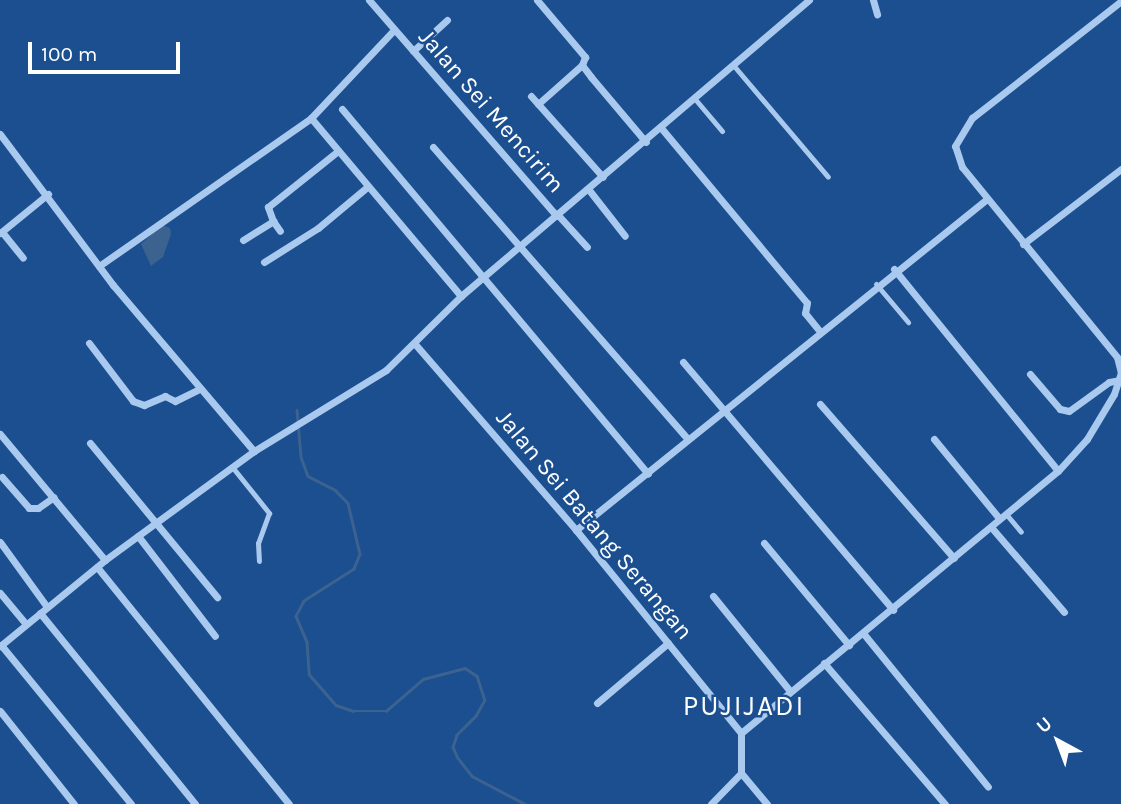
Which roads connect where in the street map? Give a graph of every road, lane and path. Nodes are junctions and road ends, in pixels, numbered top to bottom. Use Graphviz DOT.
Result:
graph roads {
  1 [pos="369,0"];
  2 [pos="537,0"];
  3 [pos="809,0"];
  4 [pos="873,0"];
  5 [pos="1121,1"];
  6 [pos="877,14"];
  7 [pos="447,20"];
  8 [pos="394,30"];
  9 [pos="413,51"];
  10 [pos="582,65"];
  11 [pos="734,66"];
  12 [pos="531,96"];
  13 [pos="695,99"];
  14 [pos="538,104"];
  15 [pos="342,109"];
  16 [pos="311,118"];
  17 [pos="662,129"];
  18 [pos="722,131"];
  19 [pos="0,134"];
  20 [pos="646,142"];
  21 [pos="433,147"];
  22 [pos="338,151"];
  23 [pos="1121,169"];
  24 [pos="603,177"];
  25 [pos="828,177"];
  26 [pos="367,187"];
  27 [pos="589,190"];
  28 [pos="48,194"];
  29 [pos="987,199"];
  30 [pos="557,216"];
  31 [pos="273,221"];
  32 [pos="280,231"];
  33 [pos="1,233"];
  34 [pos="625,236"];
  35 [pos="243,240"];
  36 [pos="1023,244"];
  37 [pos="521,247"];
  38 [pos="587,247"];
  39 [pos="23,258"];
  40 [pos="264,262"];
  41 [pos="99,266"];
  42 [pos="894,269"];
  43 [pos="482,279"];
  44 [pos="876,284"];
  45 [pos="461,296"];
  46 [pos="908,322"];
  47 [pos="819,330"];
  48 [pos="89,343"];
  49 [pos="415,344"];
  50 [pos="683,362"];
  51 [pos="1030,374"];
  52 [pos="1119,380"];
  53 [pos="200,389"];
  54 [pos="821,404"];
  55 [pos="723,410"];
  56 [pos="0,434"];
  57 [pos="688,439"];
  58 [pos="934,439"];
  59 [pos="90,443"];
  60 [pos="254,452"];
  61 [pos="233,468"];
  62 [pos="1059,471"];
  63 [pos="648,474"];
  64 [pos="2,477"];
  65 [pos="54,497"];
  66 [pos="1002,516"];
  67 [pos="157,521"];
  68 [pos="991,527"];
  69 [pos="576,530"];
  70 [pos="1021,532"];
  71 [pos="138,536"];
  72 [pos="0,542"];
  73 [pos="764,543"];
  74 [pos="954,558"];
  75 [pos="105,560"];
  76 [pos="259,561"];
  77 [pos="97,567"];
  78 [pos="0,593"];
  79 [pos="713,596"];
  80 [pos="217,597"];
  81 [pos="47,607"];
  82 [pos="893,610"];
  83 [pos="1064,612"];
  84 [pos="40,613"];
  85 [pos="26,624"];
  86 [pos="863,633"];
  87 [pos="215,636"];
  88 [pos="668,643"];
  89 [pos="849,645"];
  90 [pos="1,646"];
  91 [pos="824,663"];
  92 [pos="790,691"];
  93 [pos="597,703"];
  94 [pos="0,711"];
  95 [pos="741,733"];
  96 [pos="741,773"];
  97 [pos="988,787"];
  98 [pos="74,804"];
  99 [pos="131,804"];
  100 [pos="195,804"];
  101 [pos="289,804"];
  102 [pos="711,804"];
  103 [pos="767,804"];
  104 [pos="945,804"];
  1 -- 8 [label="street, Jalan Sei Mencirim"];
  2 -- 10 [label="street"];
  3 -- 11 [label="street"];
  4 -- 6 [label="street"];
  5 -- 29 [label="street"];
  7 -- 9 [label="street"];
  8 -- 9 [label="street, Jalan Sei Mencirim"];
  8 -- 16 [label="street"];
  9 -- 30 [label="street, Jalan Sei Mencirim"];
  10 -- 14 [label="street"];
  10 -- 20 [label="street"];
  11 -- 13 [label="street"];
  11 -- 25 [label="lane"];
  12 -- 14 [label="street"];
  13 -- 17 [label="street"];
  13 -- 18 [label="lane"];
  14 -- 24 [label="street"];
  15 -- 43 [label="street"];
  16 -- 22 [label="street"];
  16 -- 41 [label="street"];
  17 -- 20 [label="street"];
  17 -- 47 [label="street"];
  19 -- 28 [label="street"];
  20 -- 24 [label="street"];
  21 -- 37 [label="street"];
  22 -- 26 [label="street"];
  22 -- 31 [label="street"];
  23 -- 36 [label="street"];
  24 -- 27 [label="street"];
  26 -- 40 [label="street"];
  26 -- 45 [label="street"];
  27 -- 30 [label="street"];
  27 -- 34 [label="street"];
  28 -- 33 [label="street"];
  28 -- 41 [label="street"];
  29 -- 36 [label="street"];
  29 -- 42 [label="street"];
  30 -- 37 [label="street"];
  30 -- 38 [label="street, Jalan Sei Mencirim"];
  31 -- 32 [label="street"];
  31 -- 35 [label="street"];
  33 -- 39 [label="street"];
  36 -- 52 [label="street"];
  37 -- 43 [label="street"];
  37 -- 57 [label="street"];
  41 -- 53 [label="street"];
  42 -- 44 [label="street"];
  42 -- 62 [label="street"];
  43 -- 45 [label="street"];
  43 -- 63 [label="street"];
  44 -- 46 [label="lane"];
  44 -- 47 [label="street"];
  45 -- 49 [label="street"];
  47 -- 55 [label="street"];
  48 -- 53 [label="street"];
  49 -- 60 [label="street"];
  49 -- 69 [label="street, Jalan Sei Batang Serangan"];
  50 -- 55 [label="street"];
  51 -- 52 [label="street"];
  52 -- 62 [label="street"];
  53 -- 60 [label="street"];
  54 -- 74 [label="street"];
  55 -- 57 [label="street"];
  55 -- 82 [label="street"];
  56 -- 65 [label="street"];
  57 -- 63 [label="street"];
  58 -- 66 [label="street"];
  59 -- 67 [label="street"];
  60 -- 61 [label="street"];
  61 -- 67 [label="street"];
  61 -- 76 [label="lane"];
  62 -- 66 [label="street"];
  63 -- 69 [label="street"];
  64 -- 65 [label="street"];
  65 -- 75 [label="street"];
  66 -- 68 [label="street"];
  66 -- 70 [label="lane"];
  67 -- 71 [label="street"];
  67 -- 80 [label="street"];
  68 -- 74 [label="street"];
  68 -- 83 [label="street"];
  69 -- 88 [label="street, Jalan Sei Batang Serangan"];
  71 -- 75 [label="street"];
  71 -- 87 [label="street"];
  72 -- 81 [label="street"];
  73 -- 89 [label="street"];
  74 -- 82 [label="street"];
  75 -- 77 [label="street"];
  77 -- 81 [label="street"];
  77 -- 101 [label="street"];
  78 -- 85 [label="street"];
  79 -- 92 [label="street"];
  81 -- 84 [label="street"];
  82 -- 86 [label="street"];
  84 -- 85 [label="street"];
  84 -- 100 [label="street"];
  85 -- 90 [label="street"];
  86 -- 89 [label="street"];
  86 -- 97 [label="street"];
  88 -- 93 [label="street"];
  88 -- 95 [label="street, Jalan Sei Batang Serangan"];
  89 -- 91 [label="street"];
  90 -- 99 [label="street"];
  91 -- 92 [label="street"];
  91 -- 104 [label="street"];
  92 -- 95 [label="street"];
  94 -- 98 [label="street"];
  95 -- 96 [label="street"];
  96 -- 102 [label="street"];
  96 -- 103 [label="street"];
}
